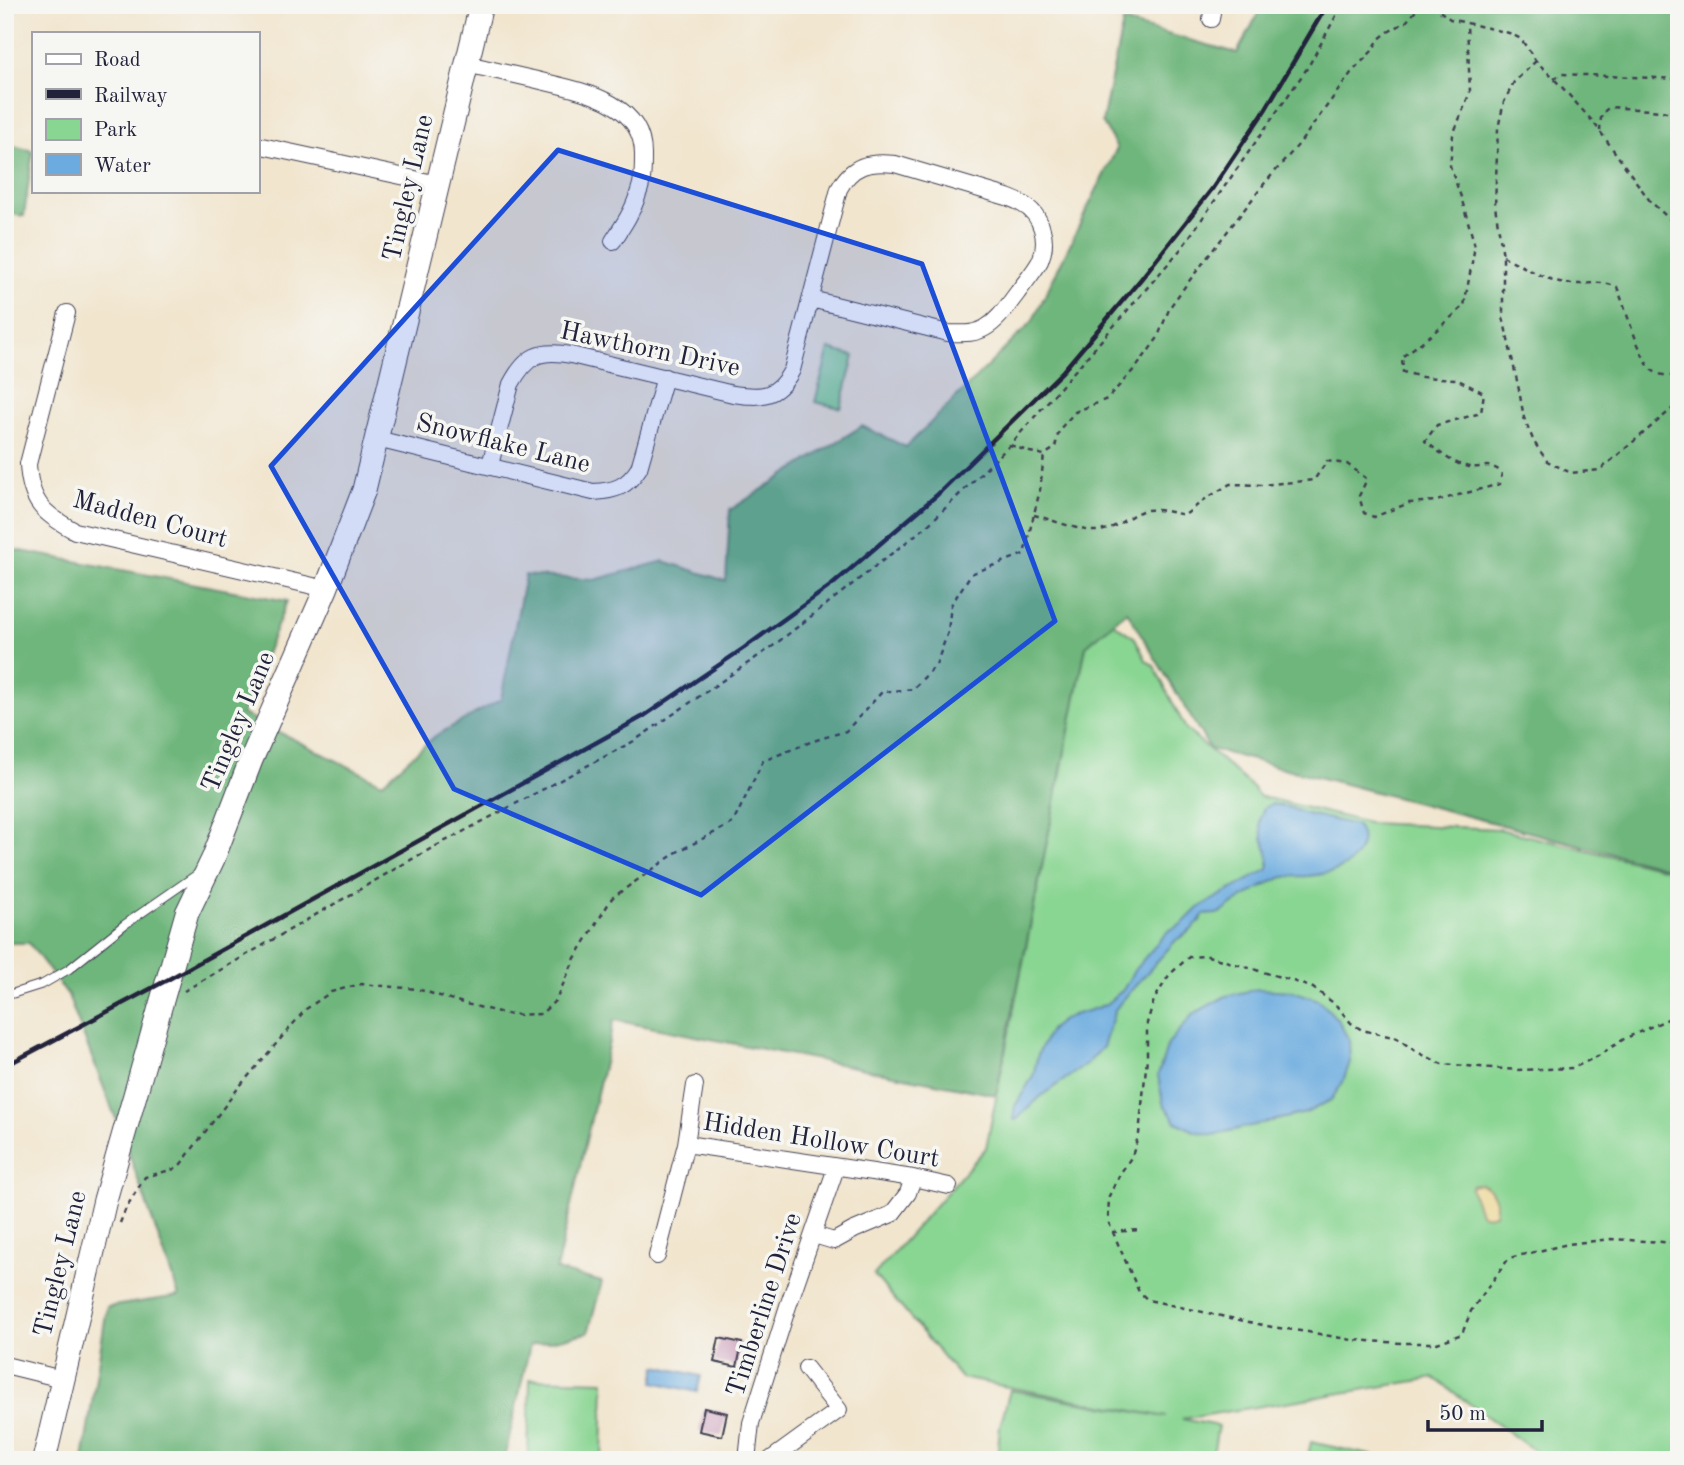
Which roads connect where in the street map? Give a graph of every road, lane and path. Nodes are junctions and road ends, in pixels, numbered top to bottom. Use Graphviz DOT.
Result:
graph roads {
  1 [pos="481,5"];
  2 [pos="1342,5"];
  3 [pos="1421,5"];
  4 [pos="1433,5"];
  5 [pos="1467,24"];
  6 [pos="1536,61"];
  7 [pos="467,64"];
  8 [pos="1554,79"];
  9 [pos="1679,79"];
  10 [pos="1679,115"];
  11 [pos="1600,131"];
  12 [pos="259,145"];
  13 [pos="438,184"];
  14 [pos="1679,228"];
  15 [pos="614,241"];
  16 [pos="1503,256"];
  17 [pos="811,299"];
  18 [pos="67,313"];
  19 [pos="1679,376"];
  20 [pos="665,377"];
  21 [pos="1679,403"];
  22 [pos="377,439"];
  23 [pos="1010,445"];
  24 [pos="1044,455"];
  25 [pos="490,466"];
  26 [pos="1034,515"];
  27 [pos="326,589"];
  28 [pos="210,866"];
  29 [pos="5,996"];
  30 [pos="160,1004"];
  31 [pos="1679,1014"];
  32 [pos="695,1085"];
  33 [pos="686,1144"];
  34 [pos="836,1168"];
  35 [pos="912,1178"];
  36 [pos="949,1186"];
  37 [pos="117,1230"];
  38 [pos="1140,1230"];
  39 [pos="1112,1232"];
  40 [pos="814,1235"];
  41 [pos="1679,1243"];
  42 [pos="657,1256"];
  43 [pos="5,1365"];
  44 [pos="806,1368"];
  45 [pos="62,1379"];
  46 [pos="44,1460"];
  47 [pos="747,1460"];
  48 [pos="770,1460"];
  1 -- 7 [label="street, Tingley Lane"];
  2 -- 23 [label="path"];
  3 -- 24 [label="path"];
  4 -- 5 [label="path"];
  5 -- 6 [label="path"];
  5 -- 26 [label="path"];
  6 -- 8 [label="path"];
  6 -- 16 [label="path"];
  7 -- 13 [label="street, Tingley Lane"];
  7 -- 15 [label="street"];
  8 -- 9 [label="path"];
  8 -- 11 [label="path"];
  10 -- 11 [label="path"];
  11 -- 14 [label="path"];
  12 -- 13 [label="street"];
  13 -- 22 [label="street, Tingley Lane"];
  16 -- 19 [label="path"];
  16 -- 21 [label="path"];
  17 -- 17 [label="street, Hawthorn Drive"];
  17 -- 20 [label="street, Hawthorn Drive"];
  18 -- 27 [label="street, Madden Court"];
  20 -- 25 [label="street, Hawthorn Drive"];
  20 -- 25 [label="street, Snowflake Lane"];
  22 -- 25 [label="street, Snowflake Lane"];
  22 -- 27 [label="street, Tingley Lane"];
  23 -- 24 [label="path"];
  23 -- 30 [label="path"];
  24 -- 26 [label="path"];
  26 -- 37 [label="path"];
  27 -- 28 [label="street, Tingley Lane"];
  28 -- 29 [label="lane"];
  28 -- 30 [label="street, Tingley Lane"];
  30 -- 45 [label="street, Tingley Lane"];
  31 -- 39 [label="path"];
  32 -- 33 [label="street, Hidden Hollow Court"];
  33 -- 34 [label="street, Hidden Hollow Court"];
  33 -- 42 [label="street, Hidden Hollow Court"];
  34 -- 35 [label="street, Hidden Hollow Court"];
  34 -- 40 [label="street, Timberline Drive"];
  35 -- 36 [label="street, Hidden Hollow Court"];
  35 -- 40 [label="street"];
  38 -- 39 [label="path"];
  39 -- 41 [label="path"];
  40 -- 47 [label="street, Timberline Drive"];
  43 -- 45 [label="street"];
  44 -- 48 [label="street"];
  45 -- 46 [label="street, Tingley Lane"];
}
